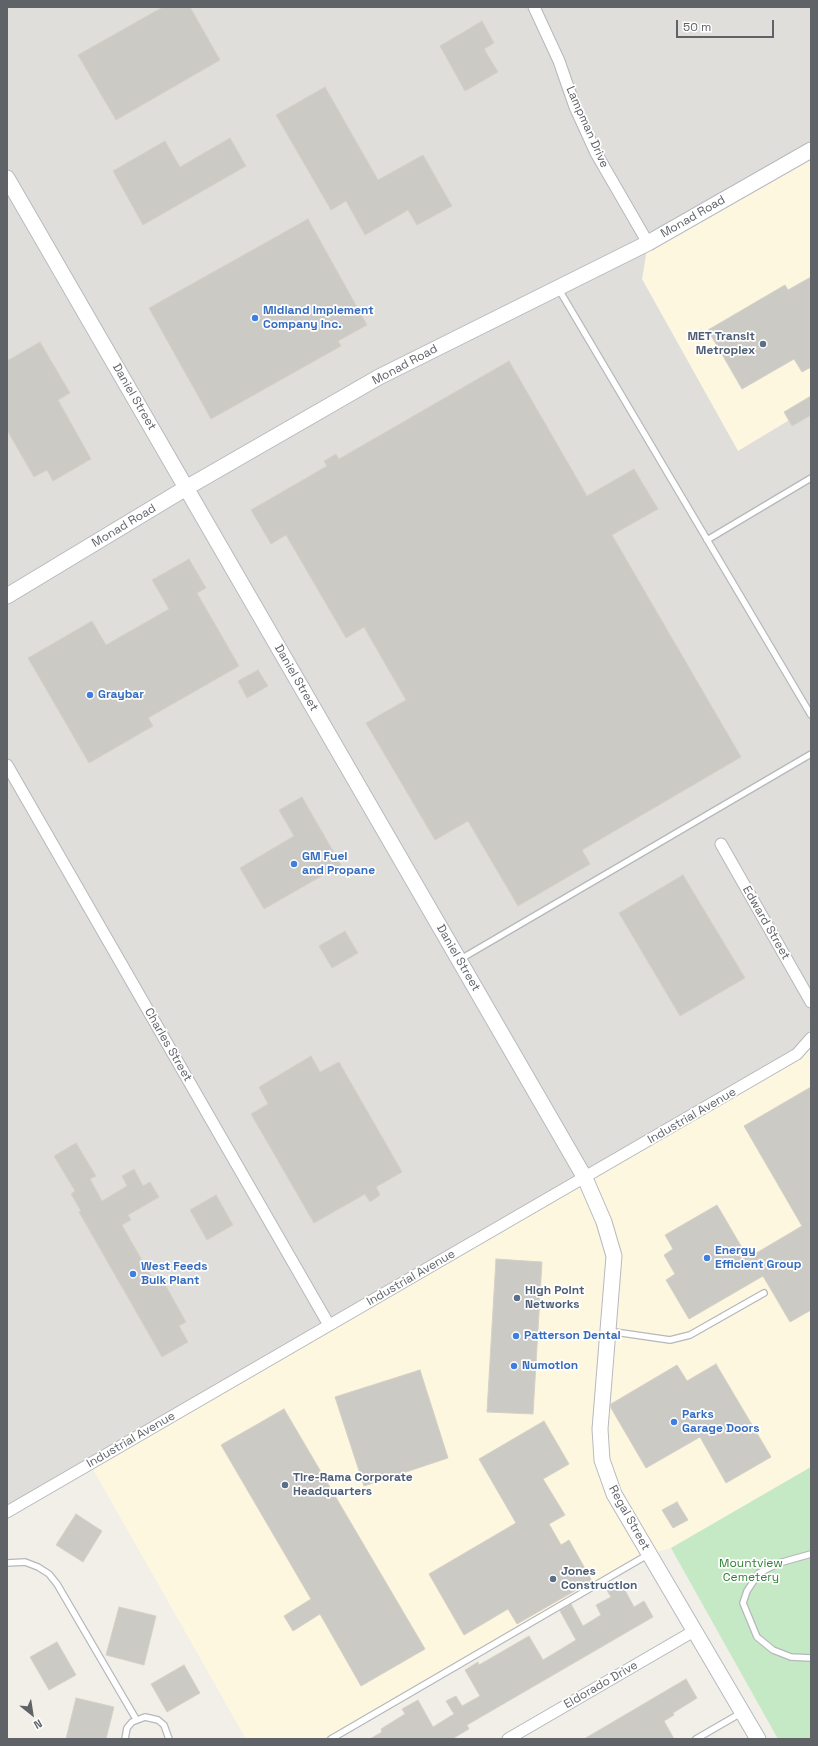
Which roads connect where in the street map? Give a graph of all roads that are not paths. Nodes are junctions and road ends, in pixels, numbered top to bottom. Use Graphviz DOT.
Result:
graph roads {
  1 [pos="534,7"];
  2 [pos="811,150"];
  3 [pos="7,178"];
  4 [pos="648,243"];
  5 [pos="558,287"];
  6 [pos="811,478"];
  7 [pos="186,488"];
  8 [pos="707,540"];
  9 [pos="7,596"];
  10 [pos="811,715"];
  11 [pos="811,754"];
  12 [pos="7,765"];
  13 [pos="721,844"];
  14 [pos="459,960"];
  15 [pos="811,1002"];
  16 [pos="811,1038"];
  17 [pos="585,1178"];
  18 [pos="764,1293"];
  19 [pos="329,1325"];
  20 [pos="608,1331"];
  21 [pos="7,1512"];
  22 [pos="649,1554"];
  23 [pos="811,1554"];
  24 [pos="7,1563"];
  25 [pos="694,1631"];
  26 [pos="811,1658"];
  27 [pos="742,1713"];
  28 [pos="136,1720"];
  29 [pos="125,1739"];
  30 [pos="169,1739"];
  31 [pos="331,1739"];
  32 [pos="508,1739"];
  33 [pos="696,1739"];
  34 [pos="758,1739"];
  1 -- 4 [label="street, Lampman Drive"];
  2 -- 4 [label="street, Monad Road"];
  3 -- 7 [label="street, Daniel Street"];
  4 -- 5 [label="street, Monad Road"];
  5 -- 7 [label="street, Monad Road"];
  5 -- 8 [label="lane"];
  6 -- 8 [label="lane"];
  7 -- 9 [label="street, Monad Road"];
  7 -- 14 [label="street, Daniel Street"];
  8 -- 10 [label="lane"];
  11 -- 14 [label="lane"];
  12 -- 19 [label="street, Charles Street"];
  13 -- 15 [label="street, Edward Street"];
  14 -- 17 [label="street, Daniel Street"];
  16 -- 17 [label="street, Industrial Avenue"];
  17 -- 19 [label="street, Industrial Avenue"];
  17 -- 20 [label="street, Regal Street"];
  18 -- 20 [label="lane"];
  19 -- 21 [label="street, Industrial Avenue"];
  20 -- 22 [label="street, Regal Street"];
  22 -- 25 [label="street, Regal Street"];
  22 -- 31 [label="lane"];
  23 -- 26 [label="lane"];
  24 -- 28 [label="lane"];
  25 -- 27 [label="street, Regal Street"];
  25 -- 32 [label="street, Eldorado Drive"];
  27 -- 33 [label="lane"];
  27 -- 34 [label="street, Regal Street"];
  28 -- 29 [label="lane"];
  28 -- 30 [label="lane"];
}
